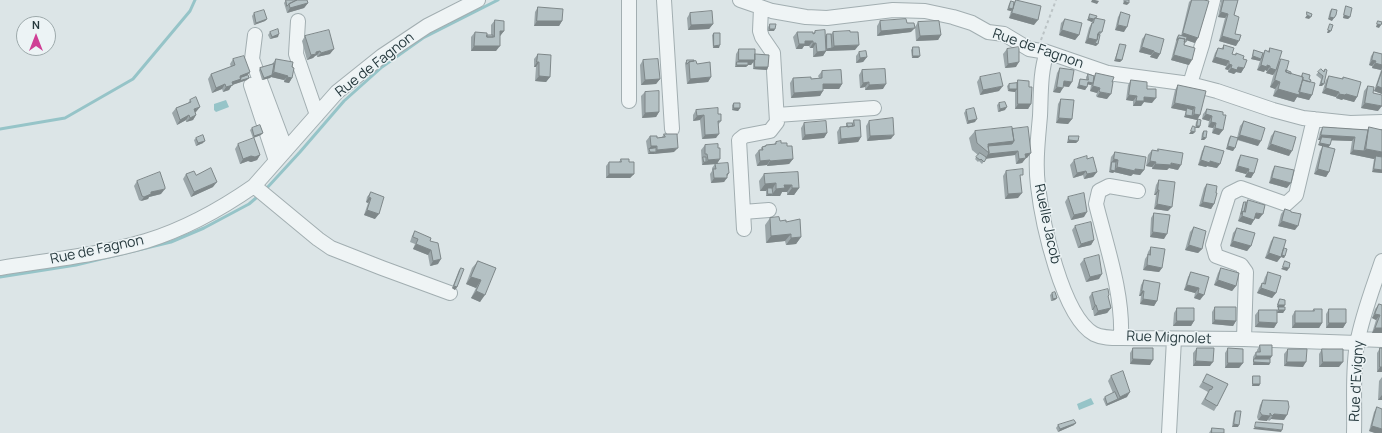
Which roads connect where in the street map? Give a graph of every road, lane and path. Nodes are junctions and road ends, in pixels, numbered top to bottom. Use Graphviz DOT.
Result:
graph roads {
  1 [pos="478,0"];
  2 [pos="629,0"];
  3 [pos="664,0"];
  4 [pos="742,0"];
  5 [pos="1056,0"];
  6 [pos="1213,0"];
  7 [pos="761,8"];
  8 [pos="298,21"];
  9 [pos="255,35"];
  10 [pos="1042,52"];
  11 [pos="1190,84"];
  12 [pos="251,85"];
  13 [pos="630,101"];
  14 [pos="874,108"];
  15 [pos="317,115"];
  16 [pos="777,115"];
  17 [pos="1314,119"];
  18 [pos="1382,122"];
  19 [pos="672,129"];
  20 [pos="286,150"];
  21 [pos="276,161"];
  22 [pos="254,186"];
  23 [pos="1138,191"];
  24 [pos="768,210"];
  25 [pos="743,212"];
  26 [pos="744,229"];
  27 [pos="1382,261"];
  28 [pos="0,268"];
  29 [pos="450,293"];
  30 [pos="1121,338"];
  31 [pos="1174,339"];
  32 [pos="1244,339"];
  33 [pos="1382,340"];
  34 [pos="1358,341"];
  35 [pos="1169,433"];
  36 [pos="1354,433"];
  1 -- 15 [label="street, Rue de Fagnon"];
  2 -- 13 [label="street"];
  3 -- 19 [label="street"];
  4 -- 7 [label="street, Rue de Fagnon"];
  5 -- 10 [label="path"];
  6 -- 11 [label="street"];
  7 -- 10 [label="street, Rue de Fagnon"];
  7 -- 16 [label="street"];
  8 -- 15 [label="street"];
  9 -- 20 [label="street"];
  10 -- 11 [label="street, Rue de Fagnon"];
  10 -- 30 [label="street, Ruelle Jacob"];
  11 -- 17 [label="street, Rue de Fagnon"];
  12 -- 21 [label="street"];
  14 -- 16 [label="street"];
  15 -- 20 [label="street, Rue de Fagnon"];
  16 -- 25 [label="street"];
  17 -- 18 [label="street, Rue de Fagnon"];
  17 -- 32 [label="street"];
  20 -- 21 [label="street, Rue de Fagnon"];
  21 -- 22 [label="street, Rue de Fagnon"];
  22 -- 28 [label="street, Rue de Fagnon"];
  22 -- 29 [label="street"];
  23 -- 30 [label="street, Rue Mignolet"];
  24 -- 25 [label="street"];
  25 -- 26 [label="street"];
  27 -- 34 [label="street, Rue d'Evigny"];
  30 -- 31 [label="street, Rue Mignolet"];
  31 -- 32 [label="street, Rue Mignolet"];
  31 -- 35 [label="street"];
  32 -- 34 [label="street, Rue Mignolet"];
  33 -- 34 [label="street, Rue Mignolet"];
  34 -- 36 [label="street, Rue d'Evigny"];
}
